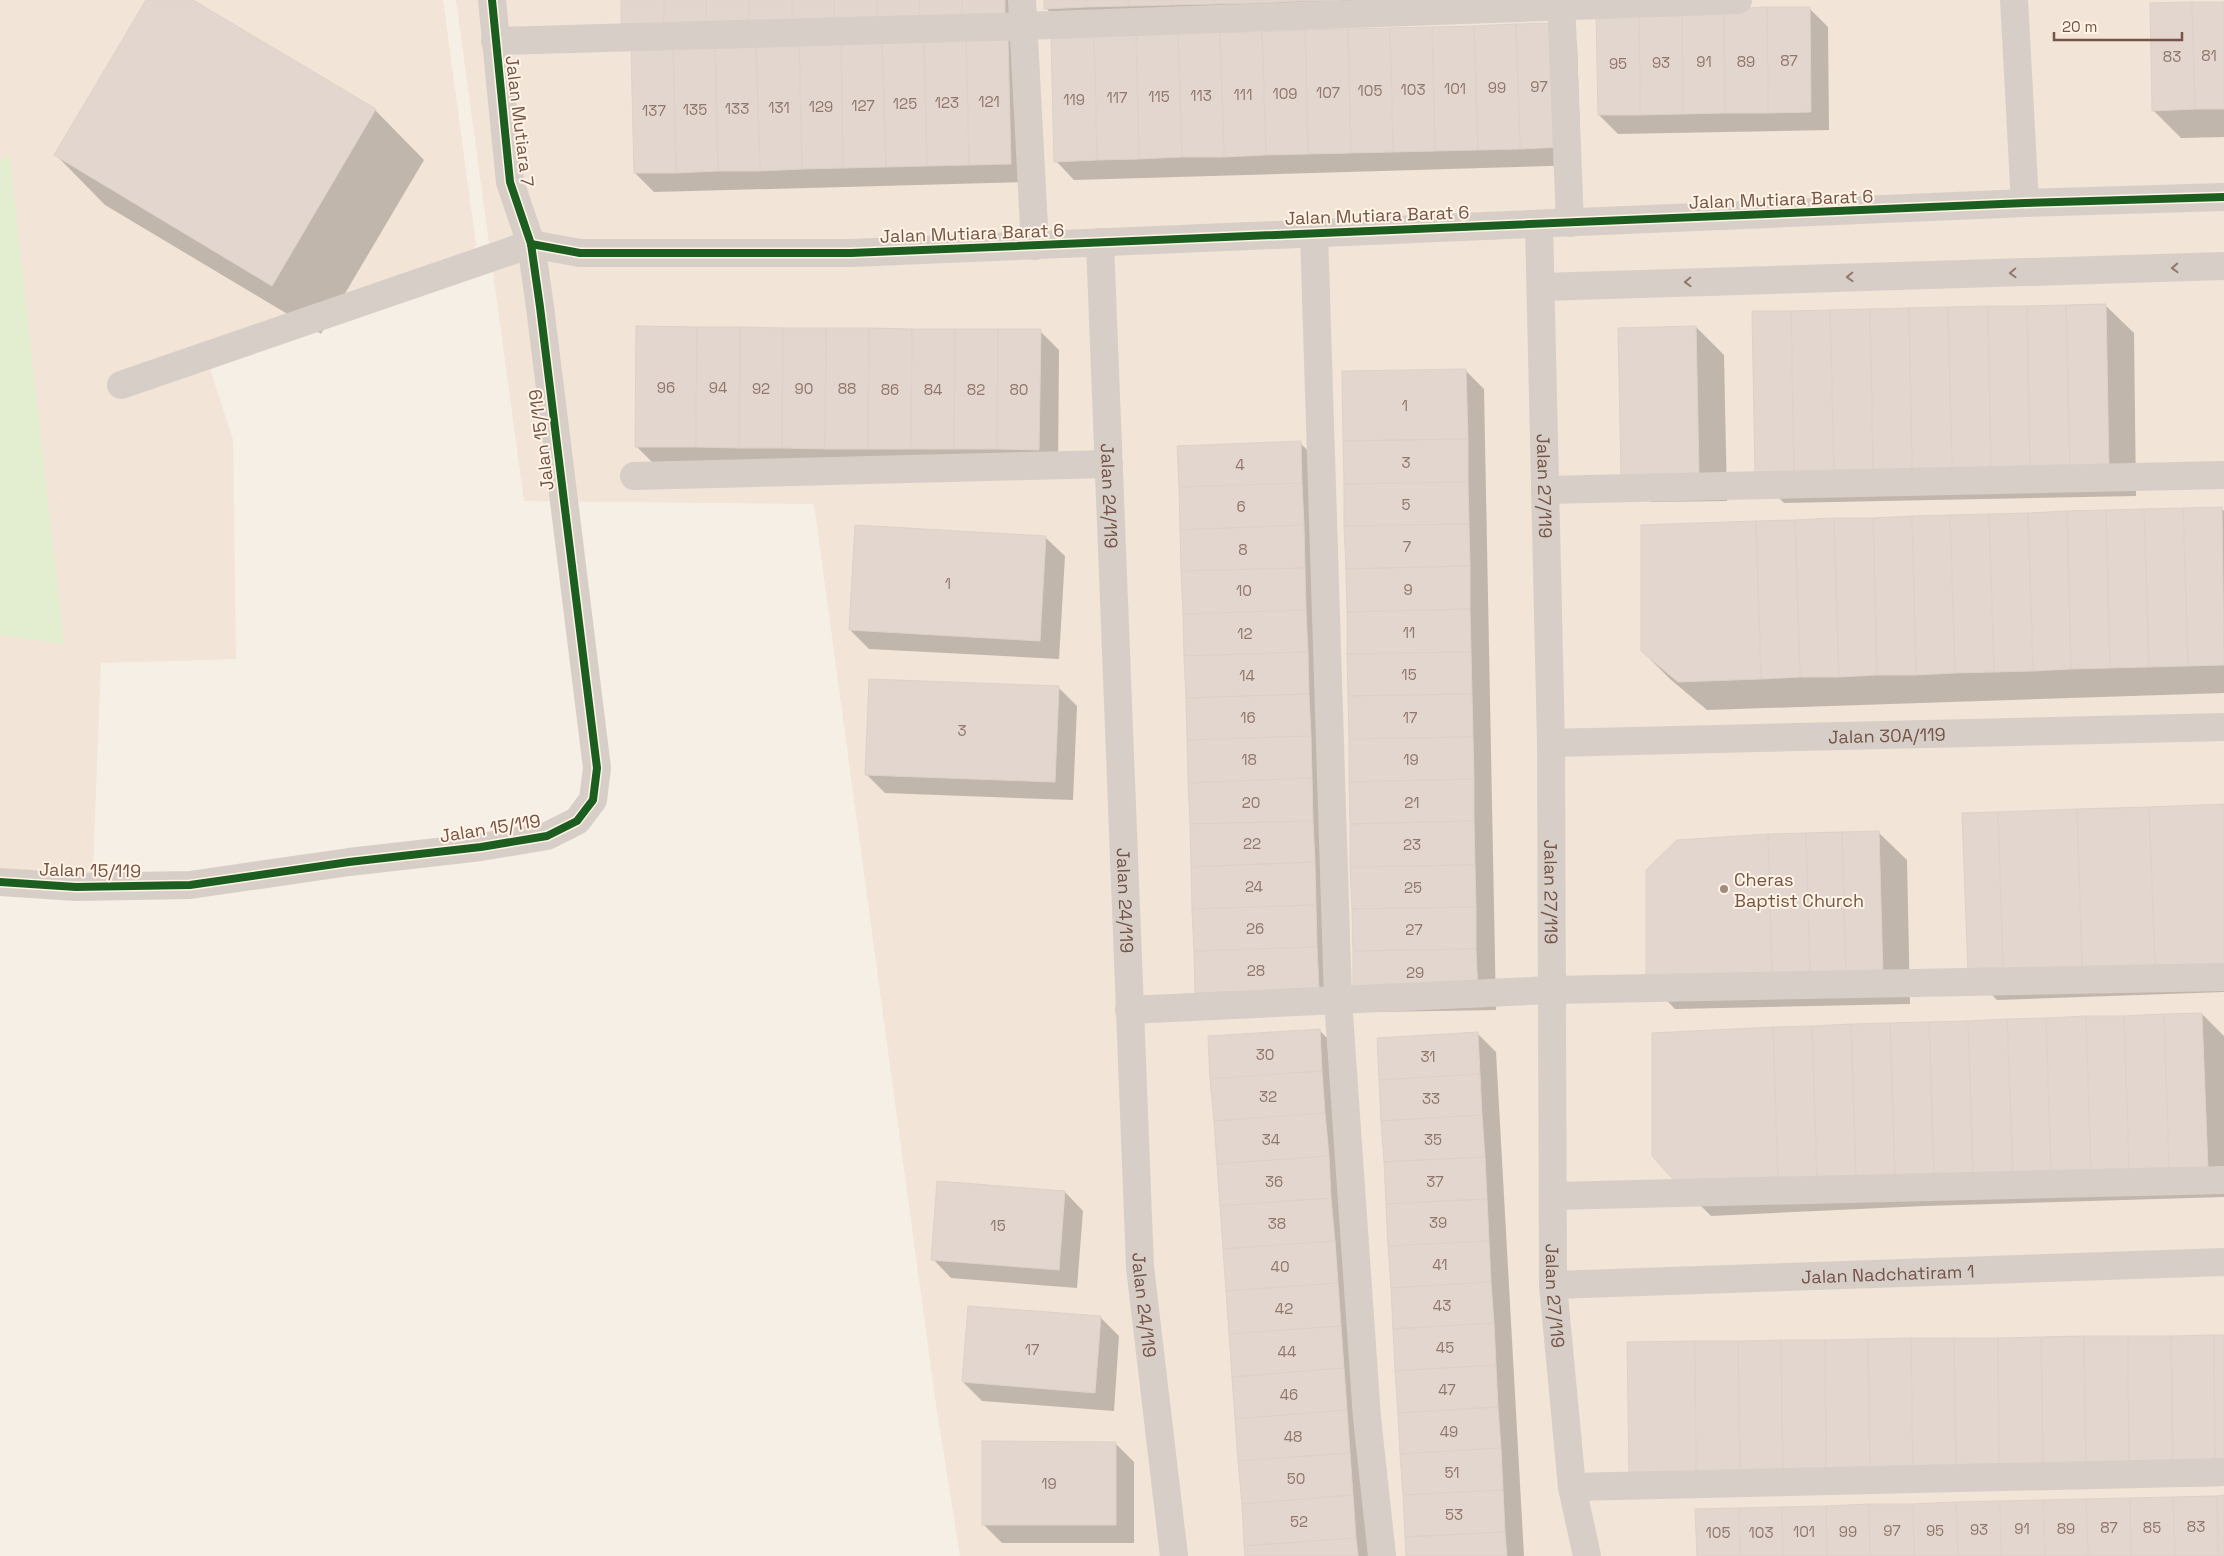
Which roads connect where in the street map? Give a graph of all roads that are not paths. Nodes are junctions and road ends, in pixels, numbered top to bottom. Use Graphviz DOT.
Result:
graph roads {
  1 [pos="492,0"];
  2 [pos="1738,0"];
  3 [pos="2014,0"];
  4 [pos="1561,3"];
  5 [pos="1023,13"];
  6 [pos="495,41"];
  7 [pos="2224,197"];
  8 [pos="2025,203"];
  9 [pos="1570,223"];
  10 [pos="1540,224"];
  11 [pos="1314,232"];
  12 [pos="1100,242"];
  13 [pos="531,244"];
  14 [pos="1035,246"];
  15 [pos="2224,266"];
  16 [pos="1542,287"];
  17 [pos="121,385"];
  18 [pos="1109,464"];
  19 [pos="2224,475"];
  20 [pos="634,476"];
  21 [pos="1545,490"];
  22 [pos="2224,727"];
  23 [pos="1552,743"];
  24 [pos="0,882"];
  25 [pos="2224,977"];
  26 [pos="1551,990"];
  27 [pos="1338,1000"];
  28 [pos="1130,1010"];
  29 [pos="2224,1180"];
  30 [pos="1553,1196"];
  31 [pos="2224,1262"];
  32 [pos="1552,1285"];
  33 [pos="2224,1472"];
  34 [pos="1572,1487"];
  35 [pos="1174,1556"];
  36 [pos="1382,1556"];
  37 [pos="1586,1556"];
  1 -- 6 [label="street, Jalan Mutiara 7"];
  2 -- 4 [label="street"];
  3 -- 8 [label="street"];
  4 -- 5 [label="street"];
  4 -- 9 [label="street"];
  5 -- 6 [label="street"];
  5 -- 14 [label="street"];
  6 -- 13 [label="street, Jalan Mutiara 7"];
  7 -- 8 [label="street, Jalan Mutiara Barat 6"];
  8 -- 9 [label="street, Jalan Mutiara Barat 6"];
  9 -- 10 [label="street, Jalan Mutiara Barat 6"];
  10 -- 11 [label="street, Jalan Mutiara Barat 6"];
  10 -- 16 [label="street, Jalan 27/119"];
  11 -- 12 [label="street, Jalan Mutiara Barat 6"];
  11 -- 27 [label="street"];
  12 -- 14 [label="street, Jalan Mutiara Barat 6"];
  12 -- 18 [label="street, Jalan 24/119"];
  13 -- 14 [label="street, Jalan Mutiara Barat 6"];
  13 -- 17 [label="street"];
  13 -- 24 [label="street, Jalan 15/119"];
  15 -- 16 [label="street, one-way"];
  16 -- 21 [label="street, Jalan 27/119"];
  18 -- 20 [label="street"];
  18 -- 28 [label="street, Jalan 24/119"];
  19 -- 21 [label="street"];
  21 -- 23 [label="street, Jalan 27/119"];
  22 -- 23 [label="street, Jalan 30A/119"];
  23 -- 26 [label="street, Jalan 27/119"];
  25 -- 26 [label="street"];
  26 -- 27 [label="street"];
  26 -- 30 [label="street, Jalan 27/119"];
  27 -- 28 [label="street"];
  27 -- 36 [label="street"];
  28 -- 35 [label="street, Jalan 24/119"];
  29 -- 30 [label="street"];
  30 -- 32 [label="street, Jalan 27/119"];
  31 -- 32 [label="street, Jalan Nadchatiram 1"];
  32 -- 34 [label="street, Jalan 27/119"];
  33 -- 34 [label="street"];
  34 -- 37 [label="street, Jalan 27/119"];
}
